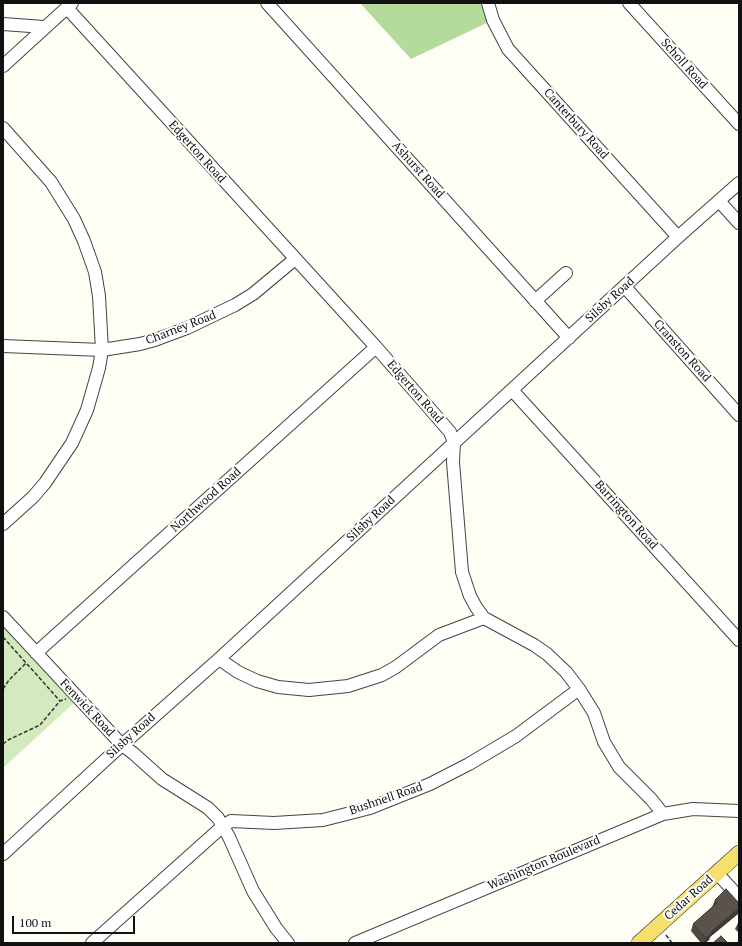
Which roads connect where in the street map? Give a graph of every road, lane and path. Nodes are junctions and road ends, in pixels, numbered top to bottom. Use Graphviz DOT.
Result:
graph roads {
  1 [pos="267,3"];
  2 [pos="488,3"];
  3 [pos="629,3"];
  4 [pos="69,5"];
  5 [pos="3,24"];
  6 [pos="44,27"];
  7 [pos="3,66"];
  8 [pos="739,124"];
  9 [pos="3,128"];
  10 [pos="739,183"];
  11 [pos="718,201"];
  12 [pos="739,223"];
  13 [pos="678,237"];
  14 [pos="294,259"];
  15 [pos="566,273"];
  16 [pos="625,287"];
  17 [pos="535,301"];
  18 [pos="569,338"];
  19 [pos="3,346"];
  20 [pos="376,347"];
  21 [pos="102,350"];
  22 [pos="512,390"];
  23 [pos="739,415"];
  24 [pos="454,442"];
  25 [pos="3,524"];
  26 [pos="3,617"];
  27 [pos="484,618"];
  28 [pos="3,637"];
  29 [pos="739,640"];
  30 [pos="36,653"];
  31 [pos="219,659"];
  32 [pos="26,663"];
  33 [pos="3,689"];
  34 [pos="579,689"];
  35 [pos="3,744"];
  36 [pos="122,745"];
  37 [pos="739,811"];
  38 [pos="663,814"];
  39 [pos="223,826"];
  40 [pos="3,854"];
  41 [pos="739,854"];
  42 [pos="717,873"];
  43 [pos="739,897"];
  44 [pos="666,935"];
  45 [pos="92,943"];
  46 [pos="288,943"];
  47 [pos="355,943"];
  48 [pos="639,943"];
  49 [pos="672,943"];
  1 -- 17 [label="street, Ashurst Road"];
  2 -- 13 [label="street, Canterbury Road"];
  3 -- 8 [label="street, Scholl Road"];
  4 -- 6 [label="street"];
  4 -- 14 [label="street, Edgerton Road"];
  5 -- 6 [label="street"];
  6 -- 7 [label="street"];
  9 -- 21 [label="street"];
  10 -- 11 [label="street, Silsby Road"];
  11 -- 12 [label="street"];
  11 -- 13 [label="street, Silsby Road"];
  13 -- 16 [label="street, Silsby Road"];
  14 -- 20 [label="street, Edgerton Road"];
  14 -- 21 [label="street, Charney Road"];
  15 -- 17 [label="street"];
  16 -- 18 [label="street, Silsby Road"];
  16 -- 23 [label="street, Cranston Road"];
  17 -- 18 [label="street, Ashurst Road"];
  18 -- 22 [label="street, Silsby Road"];
  19 -- 21 [label="street, Charney Road"];
  20 -- 24 [label="street, Edgerton Road"];
  20 -- 30 [label="street, Northwood Road"];
  21 -- 25 [label="street"];
  22 -- 24 [label="street, Silsby Road"];
  22 -- 29 [label="street, Barrington Road"];
  24 -- 27 [label="street"];
  24 -- 31 [label="street, Silsby Road"];
  26 -- 30 [label="street, Fenwick Road"];
  27 -- 31 [label="street"];
  27 -- 34 [label="street"];
  28 -- 32 [label="path"];
  30 -- 36 [label="street, Fenwick Road"];
  31 -- 36 [label="street, Silsby Road"];
  32 -- 33 [label="path"];
  32 -- 35 [label="path"];
  34 -- 38 [label="street"];
  34 -- 39 [label="street, Bushnell Road"];
  36 -- 39 [label="street, Fenwick Road"];
  36 -- 40 [label="street, Silsby Road"];
  37 -- 38 [label="street, Washington Boulevard"];
  38 -- 47 [label="street, Washington Boulevard"];
  39 -- 45 [label="street, Bushnell Road"];
  39 -- 46 [label="street, Fenwick Road"];
  41 -- 42 [label="main road, Cedar Road"];
  42 -- 43 [label="street"];
  42 -- 48 [label="main road, Cedar Road"];
  44 -- 49 [label="path"];
}
